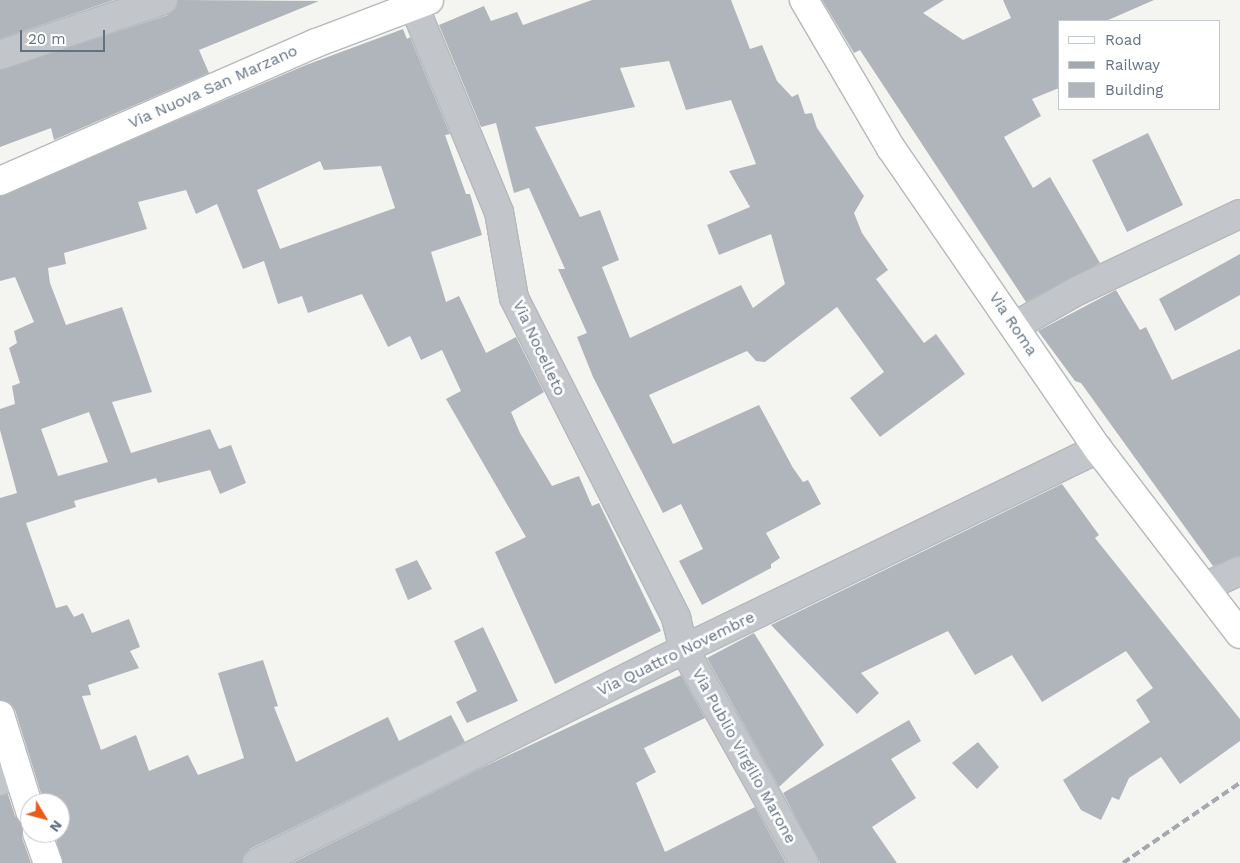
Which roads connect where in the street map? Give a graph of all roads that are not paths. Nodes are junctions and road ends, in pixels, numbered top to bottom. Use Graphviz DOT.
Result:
graph roads {
  1 [pos="163,0"];
  2 [pos="804,0"];
  3 [pos="422,3"];
  4 [pos="0,55"];
  5 [pos="0,181"];
  6 [pos="1240,214"];
  7 [pos="1015,326"];
  8 [pos="1098,449"];
  9 [pos="1240,571"];
  10 [pos="1205,587"];
  11 [pos="1240,634"];
  12 [pos="684,649"];
  13 [pos="0,715"];
  14 [pos="9,777"];
  15 [pos="20,795"];
  16 [pos="41,843"];
  17 [pos="48,863"];
  18 [pos="257,863"];
  19 [pos="804,863"];
  1 -- 4 [label="street"];
  2 -- 7 [label="main road, Via Roma"];
  3 -- 5 [label="main road, Via Nuova San Marzano"];
  3 -- 12 [label="street, Via Nocelleto"];
  6 -- 7 [label="street"];
  7 -- 8 [label="main road, Via Roma"];
  8 -- 10 [label="main road, Via Roma"];
  8 -- 12 [label="street, Via Quattro Novembre"];
  9 -- 10 [label="street"];
  10 -- 11 [label="main road, Via Roma"];
  12 -- 18 [label="street, Via Quattro Novembre"];
  12 -- 19 [label="street, Via Publio Virgilio Marone"];
  13 -- 14 [label="main road"];
  14 -- 15 [label="main road"];
  16 -- 17 [label="main road"];
}
